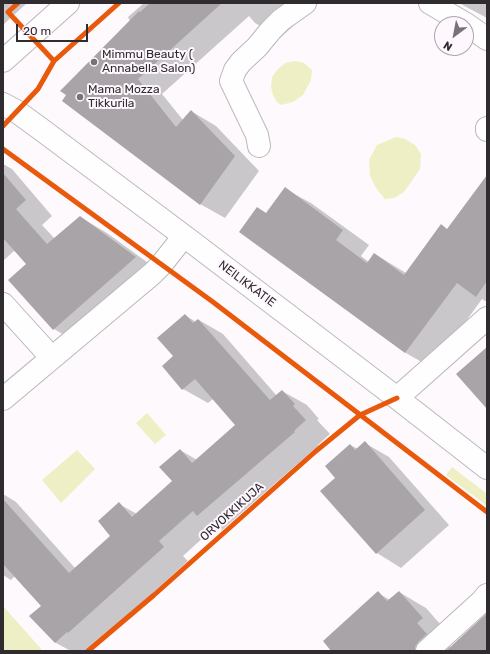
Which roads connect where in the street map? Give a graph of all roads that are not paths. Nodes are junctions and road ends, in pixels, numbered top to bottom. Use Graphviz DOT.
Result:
graph roads {
  1 [pos="68,3"];
  2 [pos="305,3"];
  3 [pos="430,3"];
  4 [pos="452,16"];
  5 [pos="474,29"];
  6 [pos="487,38"];
  7 [pos="3,61"];
  8 [pos="3,104"];
  9 [pos="259,146"];
  10 [pos="184,236"];
  11 [pos="3,304"];
  12 [pos="487,318"];
  13 [pos="52,358"];
  14 [pos="397,398"];
  15 [pos="3,399"];
  16 [pos="487,468"];
  17 [pos="487,595"];
  18 [pos="427,651"];
  1 -- 7 [label="street"];
  2 -- 9 [label="street"];
  3 -- 4 [label="street"];
  5 -- 6 [label="street"];
  8 -- 10 [label="street, NEILIKKATIE"];
  10 -- 13 [label="street"];
  10 -- 14 [label="street, NEILIKKATIE"];
  11 -- 13 [label="street"];
  12 -- 14 [label="street"];
  13 -- 15 [label="street"];
  14 -- 16 [label="street, NEILIKKATIE"];
  17 -- 18 [label="street"];
}
